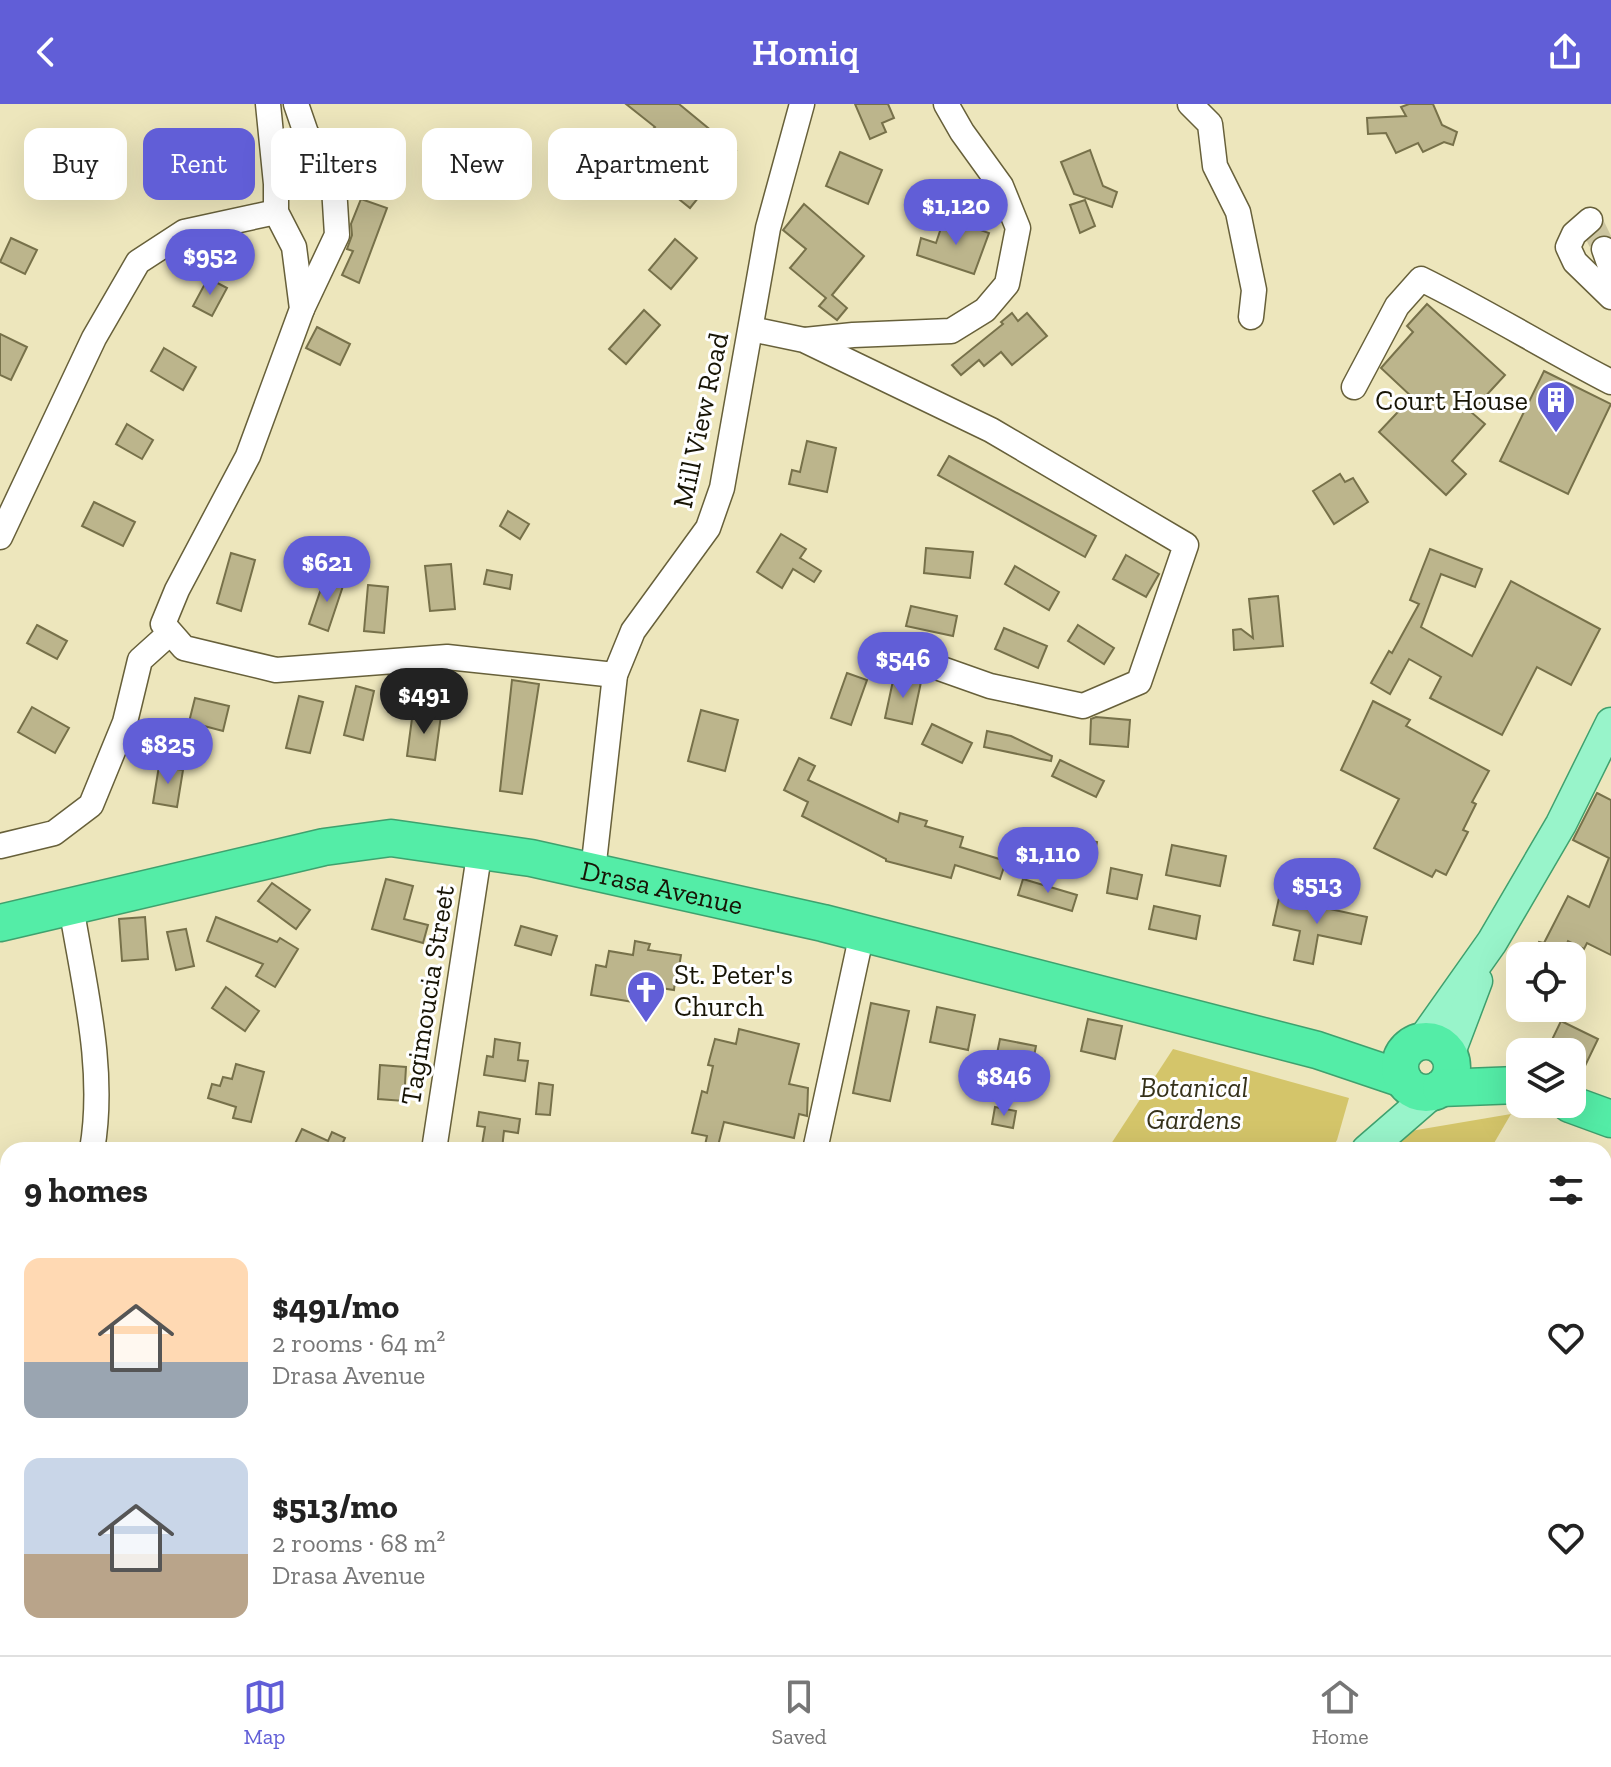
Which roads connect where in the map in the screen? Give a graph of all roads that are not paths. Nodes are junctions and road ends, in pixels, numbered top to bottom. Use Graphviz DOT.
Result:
graph roads {
  1 [pos="268,104"];
  2 [pos="296,104"];
  3 [pos="802,104"];
  4 [pos="946,104"];
  5 [pos="1190,104"];
  6 [pos="276,212"];
  7 [pos="1590,220"];
  8 [pos="1604,249"];
  9 [pos="1611,289"];
  10 [pos="1611,297"];
  11 [pos="302,309"];
  12 [pos="1251,317"];
  13 [pos="751,329"];
  14 [pos="804,340"];
  15 [pos="1611,382"];
  16 [pos="1354,387"];
  17 [pos="0,537"];
  18 [pos="170,633"];
  19 [pos="891,651"];
  20 [pos="615,675"];
  21 [pos="1611,723"];
  22 [pos="0,846"];
  23 [pos="480,849"];
  24 [pos="593,871"];
  25 [pos="71,906"];
  26 [pos="0,923"];
  27 [pos="862,933"];
  28 [pos="1427,1068"];
  29 [pos="1506,1083"];
  30 [pos="1586,1110"];
  31 [pos="1611,1119"];
  32 [pos="93,1142"];
  33 [pos="435,1142"];
  34 [pos="817,1142"];
  35 [pos="1373,1142"];
  1 -- 6 [label="street"];
  2 -- 11 [label="street"];
  3 -- 13 [label="street, Mill View Road"];
  4 -- 14 [label="street"];
  5 -- 12 [label="street"];
  6 -- 11 [label="street"];
  6 -- 17 [label="street"];
  7 -- 10 [label="street"];
  8 -- 9 [label="street"];
  11 -- 18 [label="street"];
  13 -- 14 [label="street"];
  13 -- 20 [label="street, Mill View Road"];
  14 -- 19 [label="street"];
  15 -- 16 [label="street"];
  18 -- 20 [label="street"];
  18 -- 22 [label="street"];
  20 -- 24 [label="street, Mill View Road"];
  21 -- 28 [label="main road"];
  23 -- 24 [label="highway, Drasa Avenue"];
  23 -- 25 [label="highway, Drasa Avenue"];
  23 -- 33 [label="street, Tagimoucia Street"];
  24 -- 27 [label="highway, Drasa Avenue"];
  25 -- 26 [label="highway, Drasa Avenue"];
  25 -- 32 [label="street"];
  27 -- 28 [label="highway, Drasa Avenue"];
  27 -- 34 [label="street"];
  28 -- 29 [label="highway, Drasa Avenue"];
  28 -- 35 [label="main road"];
  30 -- 31 [label="highway"];
}
